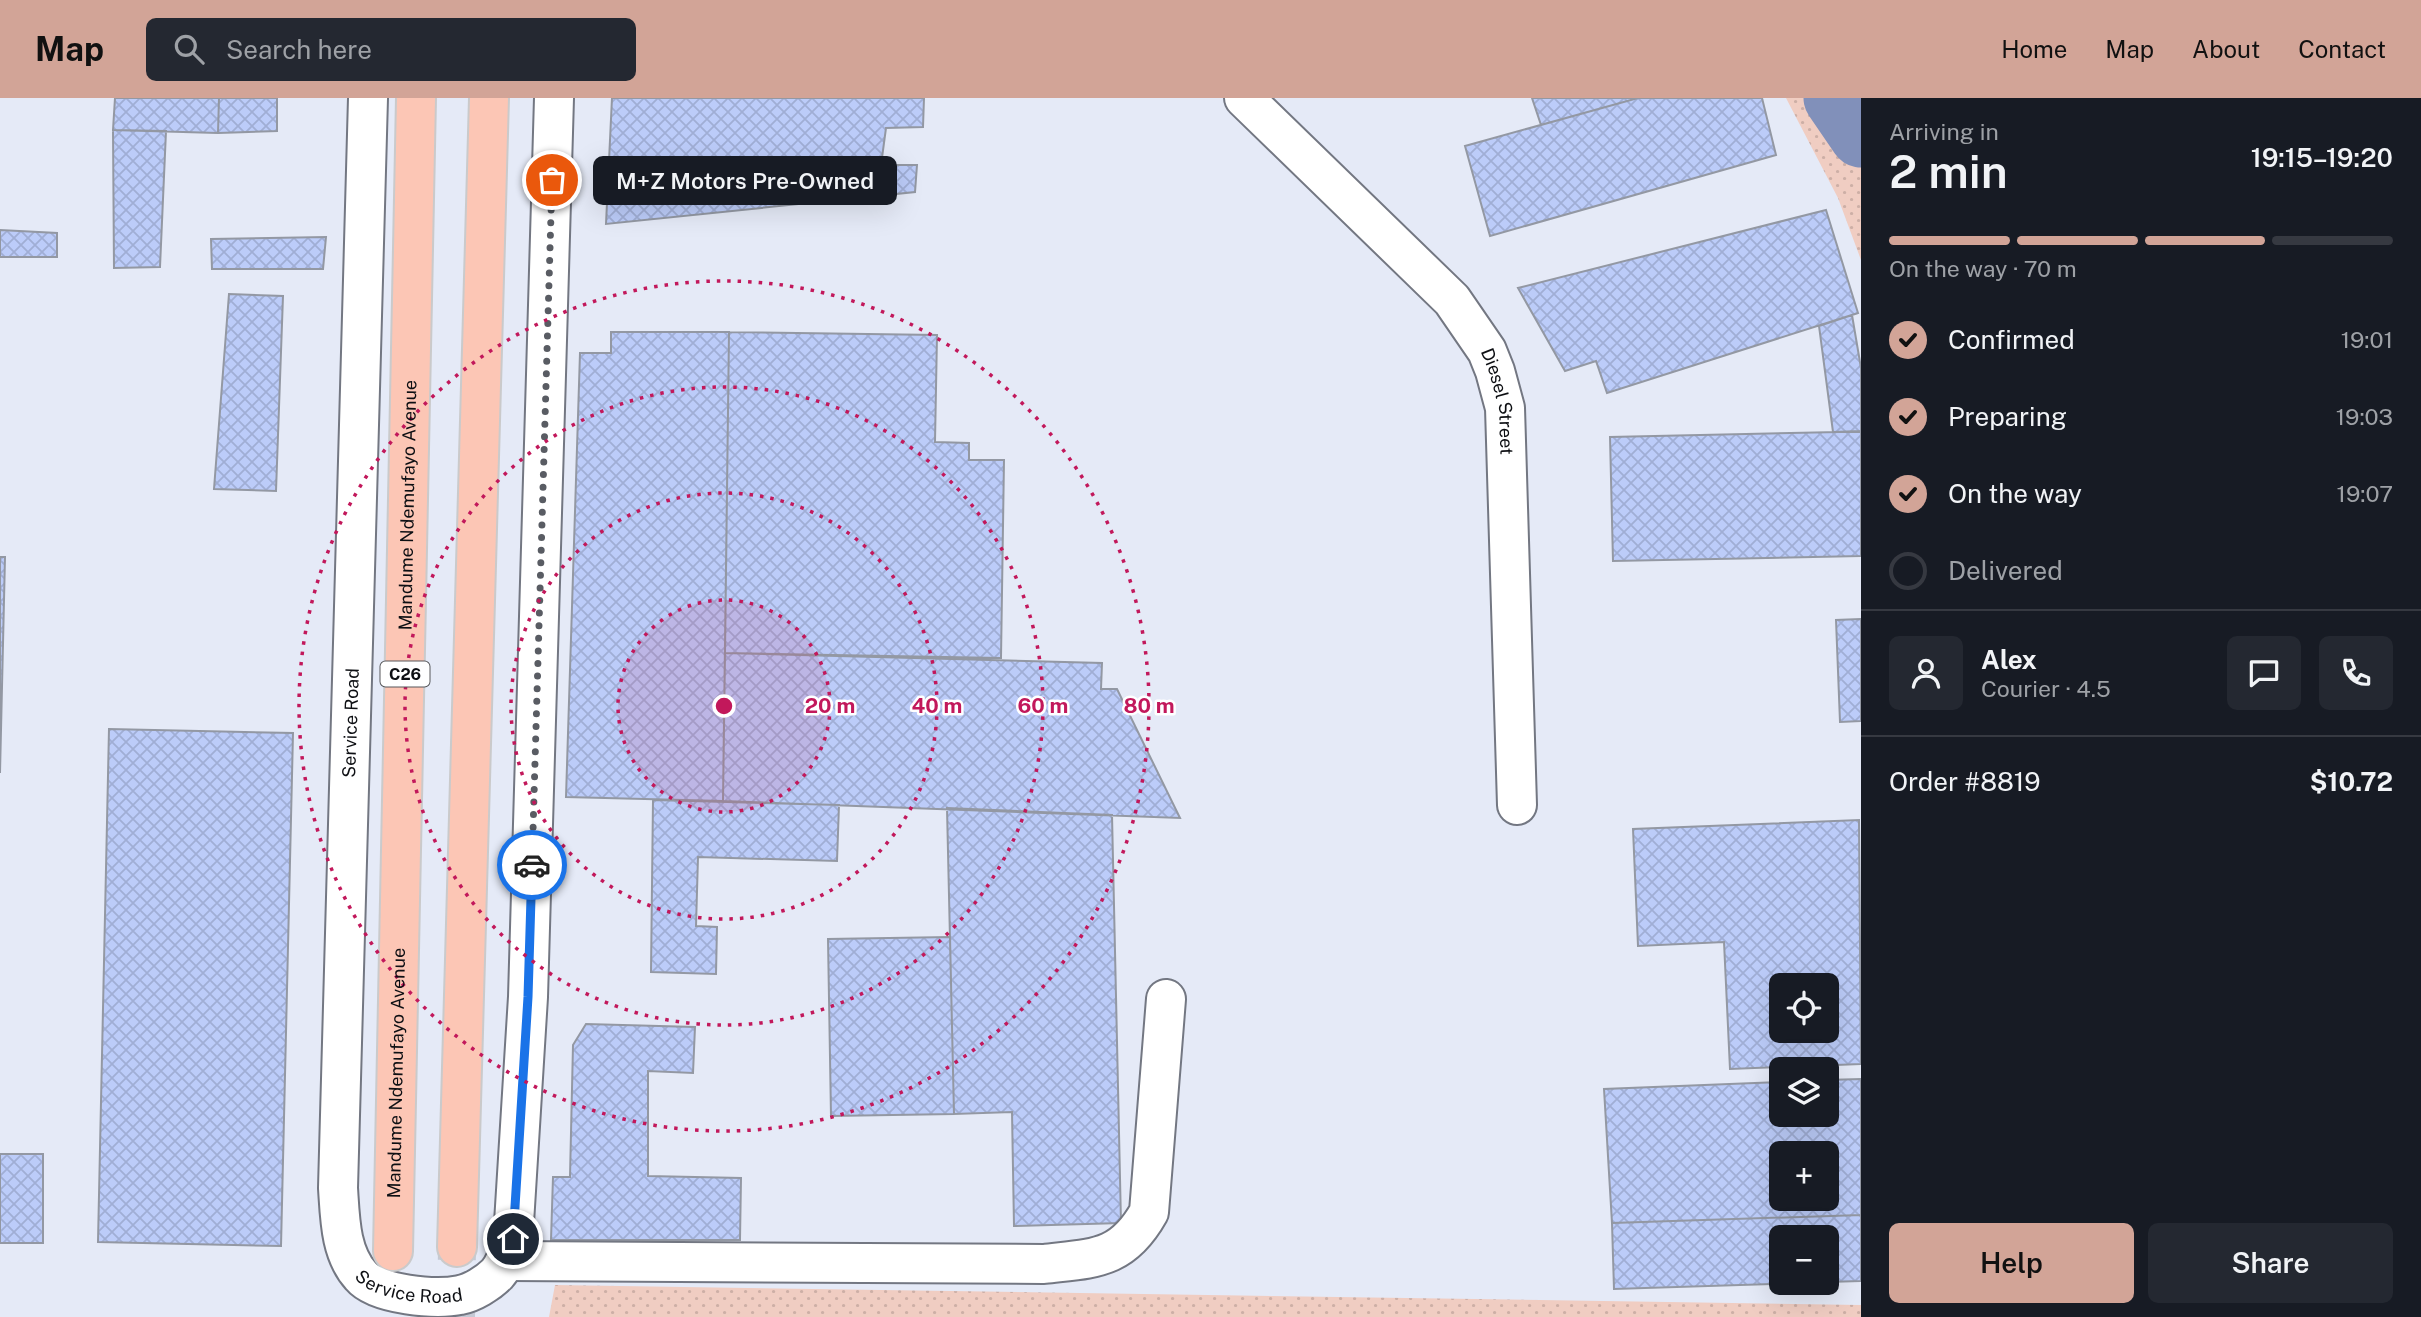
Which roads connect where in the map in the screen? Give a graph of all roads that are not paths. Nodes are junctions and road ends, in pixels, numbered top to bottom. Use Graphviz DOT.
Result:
graph roads {
  1 [pos="368,98"];
  2 [pos="416,98"];
  3 [pos="489,98"];
  4 [pos="554,98"];
  5 [pos="1244,98"];
  6 [pos="1517,805"];
  7 [pos="1166,999"];
  8 [pos="457,1247"];
  9 [pos="393,1251"];
  10 [pos="506,1261"];
  1 -- 10 [label="street, Service Road"];
  2 -- 9 [label="main road, Mandume Ndemufayo Avenue / C26"];
  3 -- 8 [label="main road"];
  4 -- 10 [label="street"];
  5 -- 6 [label="street, Diesel Street"];
  7 -- 10 [label="street"];
}
